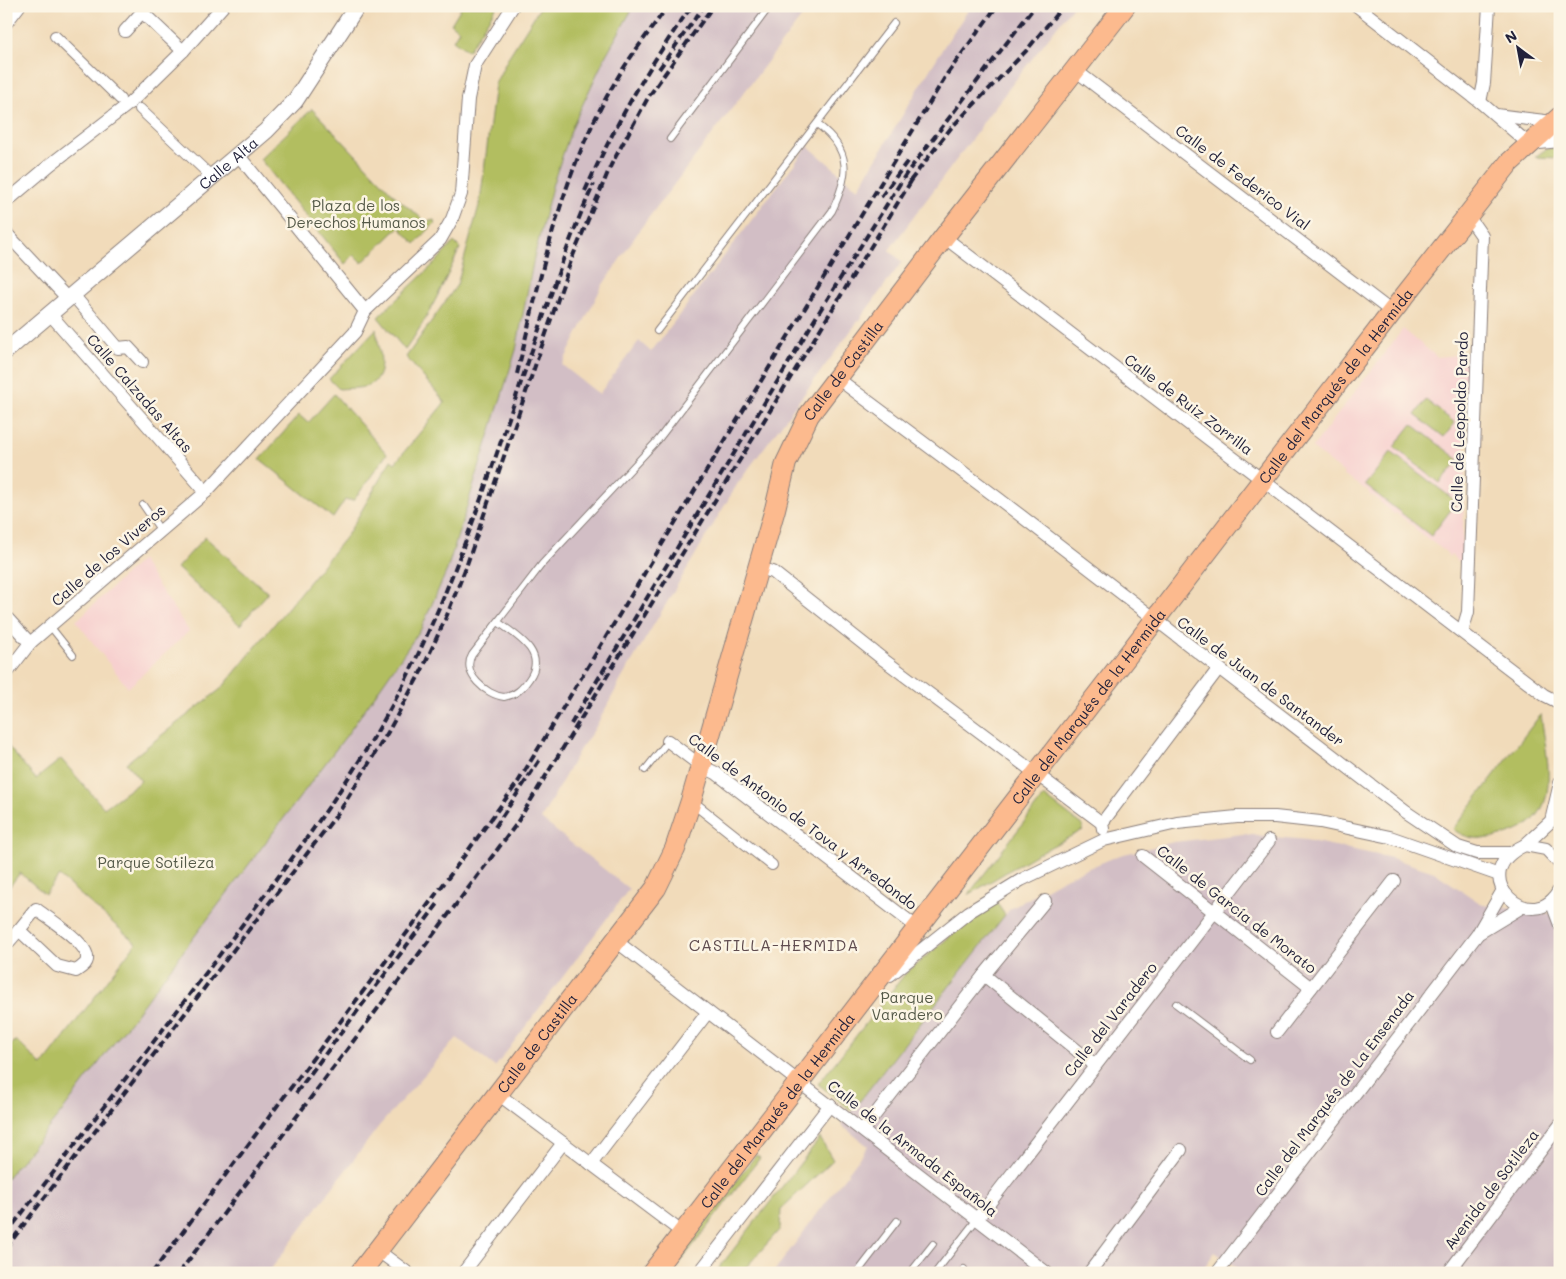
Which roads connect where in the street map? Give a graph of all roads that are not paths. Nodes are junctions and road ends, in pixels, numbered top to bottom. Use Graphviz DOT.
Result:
graph roads {
  1 [pos="19,6"];
  2 [pos="223,6"];
  3 [pos="357,6"];
  4 [pos="513,6"];
  5 [pos="770,6"];
  6 [pos="1125,6"];
  7 [pos="1357,6"];
  8 [pos="1489,6"];
  9 [pos="6,23"];
  10 [pos="894,23"];
  11 [pos="125,31"];
  12 [pos="55,36"];
  13 [pos="183,51"];
  14 [pos="1082,75"];
  15 [pos="120,99"];
  16 [pos="1480,102"];
  17 [pos="140,109"];
  18 [pos="1496,115"];
  19 [pos="1556,120"];
  20 [pos="817,124"];
  21 [pos="670,139"];
  22 [pos="1560,142"];
  23 [pos="1529,144"];
  24 [pos="239,156"];
  25 [pos="212,177"];
  26 [pos="6,202"];
  27 [pos="1468,216"];
  28 [pos="6,233"];
  29 [pos="944,237"];
  30 [pos="70,297"];
  31 [pos="365,311"];
  32 [pos="1392,312"];
  33 [pos="50,314"];
  34 [pos="657,331"];
  35 [pos="6,351"];
  36 [pos="142,362"];
  37 [pos="837,378"];
  38 [pos="1262,480"];
  39 [pos="206,492"];
  40 [pos="143,505"];
  41 [pos="161,531"];
  42 [pos="758,568"];
  43 [pos="6,617"];
  44 [pos="1155,620"];
  45 [pos="498,622"];
  46 [pos="50,626"];
  47 [pos="1462,632"];
  48 [pos="30,643"];
  49 [pos="73,655"];
  50 [pos="1218,668"];
  51 [pos="6,674"];
  52 [pos="1560,704"];
  53 [pos="668,741"];
  54 [pos="701,766"];
  55 [pos="645,770"];
  56 [pos="1036,772"];
  57 [pos="1560,783"];
  58 [pos="691,801"];
  59 [pos="1555,819"];
  60 [pos="1102,823"];
  61 [pos="1104,840"];
  62 [pos="1269,841"];
  63 [pos="1525,845"];
  64 [pos="1510,853"];
  65 [pos="1143,856"];
  66 [pos="1560,864"];
  67 [pos="772,865"];
  68 [pos="1499,876"];
  69 [pos="1394,881"];
  70 [pos="1503,890"];
  71 [pos="1557,894"];
  72 [pos="1046,900"];
  73 [pos="1522,907"];
  74 [pos="1212,912"];
  75 [pos="1560,925"];
  76 [pos="918,928"];
  77 [pos="19,930"];
  78 [pos="1477,934"];
  79 [pos="616,941"];
  80 [pos="6,945"];
  81 [pos="984,975"];
  82 [pos="1311,988"];
  83 [pos="867,994"];
  84 [pos="1176,1004"];
  85 [pos="708,1012"];
  86 [pos="1277,1032"];
  87 [pos="1250,1060"];
  88 [pos="1095,1065"];
  89 [pos="799,1080"];
  90 [pos="498,1094"];
  91 [pos="830,1105"];
  92 [pos="1560,1125"];
  93 [pos="863,1130"];
  94 [pos="562,1143"];
  95 [pos="1181,1150"];
  96 [pos="591,1164"];
  97 [pos="977,1219"];
  98 [pos="898,1221"];
  99 [pos="682,1233"];
  100 [pos="933,1244"];
  101 [pos="377,1250"];
  102 [pos="360,1273"];
  103 [pos="408,1273"];
  104 [pos="463,1273"];
  105 [pos="652,1273"];
  106 [pos="699,1273"];
  107 [pos="856,1273"];
  108 [pos="910,1273"];
  109 [pos="935,1273"];
  110 [pos="1047,1273"];
  111 [pos="1089,1273"];
  112 [pos="1217,1273"];
  113 [pos="1448,1273"];
  1 -- 9 [label="street"];
  2 -- 13 [label="street"];
  3 -- 24 [label="street, Calle Alta"];
  4 -- 31 [label="street, Calle de los Viveros"];
  5 -- 21 [label="lane"];
  6 -- 14 [label="main road, Calle de Castilla"];
  7 -- 16 [label="street"];
  8 -- 16 [label="street"];
  10 -- 20 [label="lane"];
  11 -- 13 [label="street"];
  12 -- 15 [label="street"];
  13 -- 26 [label="street"];
  14 -- 29 [label="main road, Calle de Castilla"];
  14 -- 32 [label="street, Calle de Federico Vial"];
  16 -- 18 [label="street"];
  17 -- 25 [label="street"];
  18 -- 19 [label="street"];
  18 -- 23 [label="street"];
  19 -- 23 [label="main road, Calle del Marqués de la Hermida"];
  20 -- 34 [label="lane"];
  20 -- 45 [label="lane"];
  22 -- 23 [label="street"];
  23 -- 27 [label="main road, Calle del Marqués de la Hermida"];
  24 -- 25 [label="street, Calle Alta"];
  24 -- 31 [label="street"];
  25 -- 30 [label="street, Calle Alta"];
  27 -- 32 [label="main road, Calle del Marqués de la Hermida"];
  27 -- 47 [label="street, Calle de Leopoldo Pardo"];
  28 -- 30 [label="street"];
  29 -- 37 [label="main road, Calle de Castilla"];
  29 -- 38 [label="street, Calle de Ruiz Zorrilla"];
  30 -- 33 [label="street, Calle Alta"];
  30 -- 36 [label="street"];
  31 -- 39 [label="street, Calle de los Viveros"];
  32 -- 38 [label="main road, Calle del Marqués de la Hermida"];
  33 -- 35 [label="street, Calle Alta"];
  33 -- 39 [label="street, Calle Calzadas Altas"];
  37 -- 42 [label="main road, Calle de Castilla"];
  37 -- 44 [label="street, Calle de Juan de Santander"];
  38 -- 44 [label="main road, Calle del Marqués de la Hermida"];
  38 -- 47 [label="street, Calle de Ruiz Zorrilla"];
  39 -- 41 [label="street, Calle de los Viveros"];
  40 -- 41 [label="lane"];
  41 -- 46 [label="street, Calle de los Viveros"];
  42 -- 54 [label="main road, Calle de Castilla"];
  42 -- 56 [label="street"];
  43 -- 48 [label="street"];
  44 -- 50 [label="street, Calle de Juan de Santander"];
  44 -- 56 [label="main road, Calle del Marqués de la Hermida"];
  45 -- 45 [label="lane"];
  46 -- 48 [label="street, Calle de los Viveros"];
  46 -- 49 [label="lane"];
  47 -- 52 [label="street, Calle de Ruiz Zorrilla"];
  48 -- 51 [label="street, Calle de los Viveros"];
  50 -- 60 [label="street"];
  50 -- 64 [label="street, Calle de Juan de Santander"];
  53 -- 54 [label="street, Calle de Antonio de Tova y Arredondo"];
  53 -- 55 [label="lane"];
  54 -- 58 [label="main road, Calle de Castilla"];
  54 -- 76 [label="street, Calle de Antonio de Tova y Arredondo"];
  56 -- 60 [label="street"];
  56 -- 76 [label="main road, Calle del Marqués de la Hermida"];
  57 -- 59 [label="street"];
  58 -- 67 [label="street"];
  58 -- 79 [label="main road, Calle de Castilla"];
  59 -- 63 [label="street"];
  60 -- 61 [label="street"];
  61 -- 68 [label="street"];
  61 -- 83 [label="street"];
  62 -- 74 [label="street, Calle del Varadero"];
  63 -- 64 [label="street"];
  63 -- 66 [label="street"];
  64 -- 68 [label="street"];
  65 -- 74 [label="street, Calle de García de Morato"];
  68 -- 70 [label="street"];
  69 -- 82 [label="street"];
  70 -- 73 [label="street"];
  70 -- 78 [label="street, Calle del Marqués de La Ensenada"];
  71 -- 73 [label="street"];
  71 -- 75 [label="street"];
  72 -- 81 [label="street"];
  73 -- 78 [label="street, Calle del Marqués de La Ensenada"];
  74 -- 82 [label="street, Calle de García de Morato"];
  74 -- 88 [label="street, Calle del Varadero"];
  76 -- 83 [label="main road, Calle del Marqués de la Hermida"];
  77 -- 77 [label="street"];
  77 -- 80 [label="street"];
  78 -- 112 [label="street, Calle del Marqués de La Ensenada"];
  79 -- 85 [label="street, Calle de la Armada Española"];
  79 -- 90 [label="main road, Calle de Castilla"];
  81 -- 88 [label="street"];
  81 -- 93 [label="street"];
  82 -- 86 [label="street"];
  83 -- 89 [label="main road, Calle del Marqués de la Hermida"];
  84 -- 87 [label="lane"];
  85 -- 89 [label="street, Calle de la Armada Española"];
  85 -- 96 [label="street"];
  88 -- 97 [label="street, Calle del Varadero"];
  89 -- 91 [label="street, Calle de la Armada Española"];
  89 -- 99 [label="main road, Calle del Marqués de la Hermida"];
  90 -- 94 [label="street"];
  90 -- 101 [label="main road, Calle de Castilla"];
  91 -- 93 [label="street, Calle de la Armada Española"];
  91 -- 106 [label="street"];
  92 -- 113 [label="street, Avenida de Sotileza"];
  93 -- 97 [label="street, Calle de la Armada Española"];
  94 -- 96 [label="street"];
  94 -- 104 [label="street"];
  95 -- 111 [label="street"];
  96 -- 99 [label="street"];
  97 -- 109 [label="lane"];
  97 -- 110 [label="street, Calle de la Armada Española"];
  98 -- 107 [label="lane"];
  99 -- 105 [label="main road, Calle del Marqués de la Hermida"];
  100 -- 108 [label="lane"];
  101 -- 102 [label="main road, Calle de Castilla"];
  101 -- 103 [label="street"];
}
